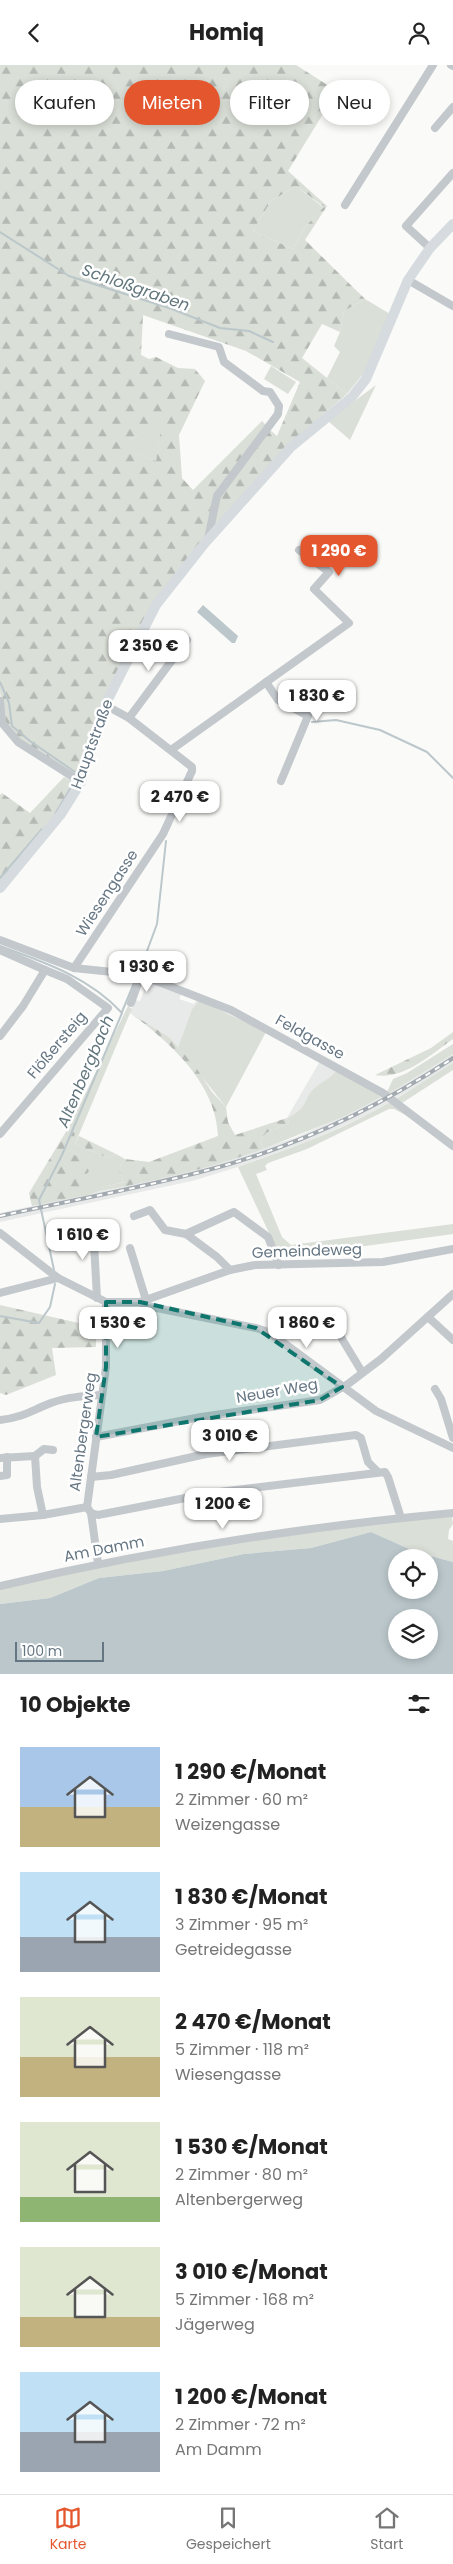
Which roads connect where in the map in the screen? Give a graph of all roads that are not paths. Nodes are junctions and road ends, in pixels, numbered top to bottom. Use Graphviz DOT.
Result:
graph roads {
  1 [pos="433,65"];
  2 [pos="453,107"];
  3 [pos="435,128"];
  4 [pos="453,173"];
  5 [pos="345,205"];
  6 [pos="453,224"];
  7 [pos="430,248"];
  8 [pos="408,280"];
  9 [pos="453,305"];
  10 [pos="169,334"];
  11 [pos="206,542"];
  12 [pos="299,550"];
  13 [pos="187,640"];
  14 [pos="266,682"];
  15 [pos="0,701"];
  16 [pos="105,705"];
  17 [pos="129,718"];
  18 [pos="170,750"];
  19 [pos="81,781"];
  20 [pos="281,781"];
  21 [pos="0,888"];
  22 [pos="0,940"];
  23 [pos="0,951"];
  24 [pos="74,968"];
  25 [pos="45,970"];
  26 [pos="141,975"];
  27 [pos="131,1003"];
  28 [pos="0,1036"];
  29 [pos="0,1134"];
  30 [pos="453,1146"];
  31 [pos="134,1216"];
  32 [pos="0,1233"];
  33 [pos="186,1234"];
  34 [pos="101,1239"];
  35 [pos="130,1248"];
  36 [pos="453,1249"];
  37 [pos="279,1265"];
  38 [pos="230,1270"];
  39 [pos="58,1278"];
  40 [pos="0,1293"];
  41 [pos="453,1294"];
  42 [pos="97,1298"];
  43 [pos="143,1301"];
  44 [pos="106,1302"];
  45 [pos="428,1317"];
  46 [pos="333,1324"];
  47 [pos="453,1340"];
  48 [pos="362,1372"];
  49 [pos="342,1387"];
  50 [pos="435,1389"];
  51 [pos="101,1395"];
  52 [pos="0,1420"];
  53 [pos="96,1437"];
  54 [pos="453,1438"];
  55 [pos="53,1449"];
  56 [pos="453,1449"];
  57 [pos="3,1457"];
  58 [pos="35,1457"];
  59 [pos="378,1473"];
  60 [pos="0,1476"];
  61 [pos="90,1477"];
  62 [pos="89,1510"];
  63 [pos="453,1513"];
  64 [pos="43,1515"];
  65 [pos="401,1518"];
  66 [pos="0,1519"];
  67 [pos="98,1563"];
  68 [pos="0,1586"];
  1 -- 5 [label="street"];
  2 -- 3 [label="street"];
  4 -- 7 [label="street"];
  6 -- 7 [label="main road, Hauptstraße"];
  7 -- 8 [label="main road, Hauptstraße"];
  8 -- 9 [label="street"];
  8 -- 11 [label="main road, Hauptstraße"];
  10 -- 11 [label="street"];
  11 -- 16 [label="main road, Hauptstraße"];
  12 -- 14 [label="street"];
  13 -- 17 [label="street"];
  14 -- 18 [label="street"];
  14 -- 20 [label="street"];
  15 -- 19 [label="street"];
  16 -- 17 [label="street, Wiesengasse"];
  16 -- 19 [label="main road, Hauptstraße"];
  17 -- 18 [label="street, Wiesengasse"];
  18 -- 24 [label="street, Wiesengasse"];
  19 -- 21 [label="main road, Hauptstraße"];
  22 -- 24 [label="street, Feldgasse"];
  23 -- 25 [label="street"];
  24 -- 26 [label="street, Feldgasse"];
  25 -- 28 [label="street"];
  25 -- 29 [label="street, Flößersteig"];
  26 -- 27 [label="street"];
  26 -- 30 [label="street, Feldgasse"];
  31 -- 33 [label="street"];
  32 -- 39 [label="street"];
  33 -- 37 [label="street"];
  33 -- 38 [label="street"];
  34 -- 42 [label="street"];
  35 -- 43 [label="street"];
  36 -- 37 [label="street, Gemeindeweg"];
  37 -- 38 [label="street, Gemeindeweg"];
  38 -- 43 [label="street, Gemeindeweg"];
  39 -- 40 [label="street"];
  39 -- 42 [label="street"];
  41 -- 45 [label="street, Neuer Weg"];
  42 -- 44 [label="street"];
  43 -- 44 [label="street, Gemeindeweg"];
  43 -- 49 [label="street"];
  44 -- 51 [label="street, Altenbergerweg"];
  45 -- 47 [label="street"];
  45 -- 48 [label="street, Neuer Weg"];
  46 -- 48 [label="street"];
  48 -- 49 [label="street, Neuer Weg"];
  49 -- 53 [label="street, Neuer Weg"];
  49 -- 56 [label="street"];
  50 -- 54 [label="street"];
  51 -- 52 [label="street"];
  51 -- 53 [label="street, Altenbergerweg"];
  53 -- 61 [label="street, Altenbergerweg"];
  55 -- 58 [label="street"];
  57 -- 58 [label="street"];
  57 -- 60 [label="street"];
  58 -- 64 [label="street"];
  59 -- 61 [label="street"];
  59 -- 62 [label="street"];
  59 -- 65 [label="street"];
  61 -- 62 [label="street, Altenbergerweg"];
  62 -- 64 [label="street"];
  62 -- 67 [label="street, Altenbergerweg"];
  63 -- 65 [label="street, Am Damm"];
  64 -- 66 [label="street"];
  65 -- 67 [label="street, Am Damm"];
  67 -- 68 [label="street, Am Damm"];
}
